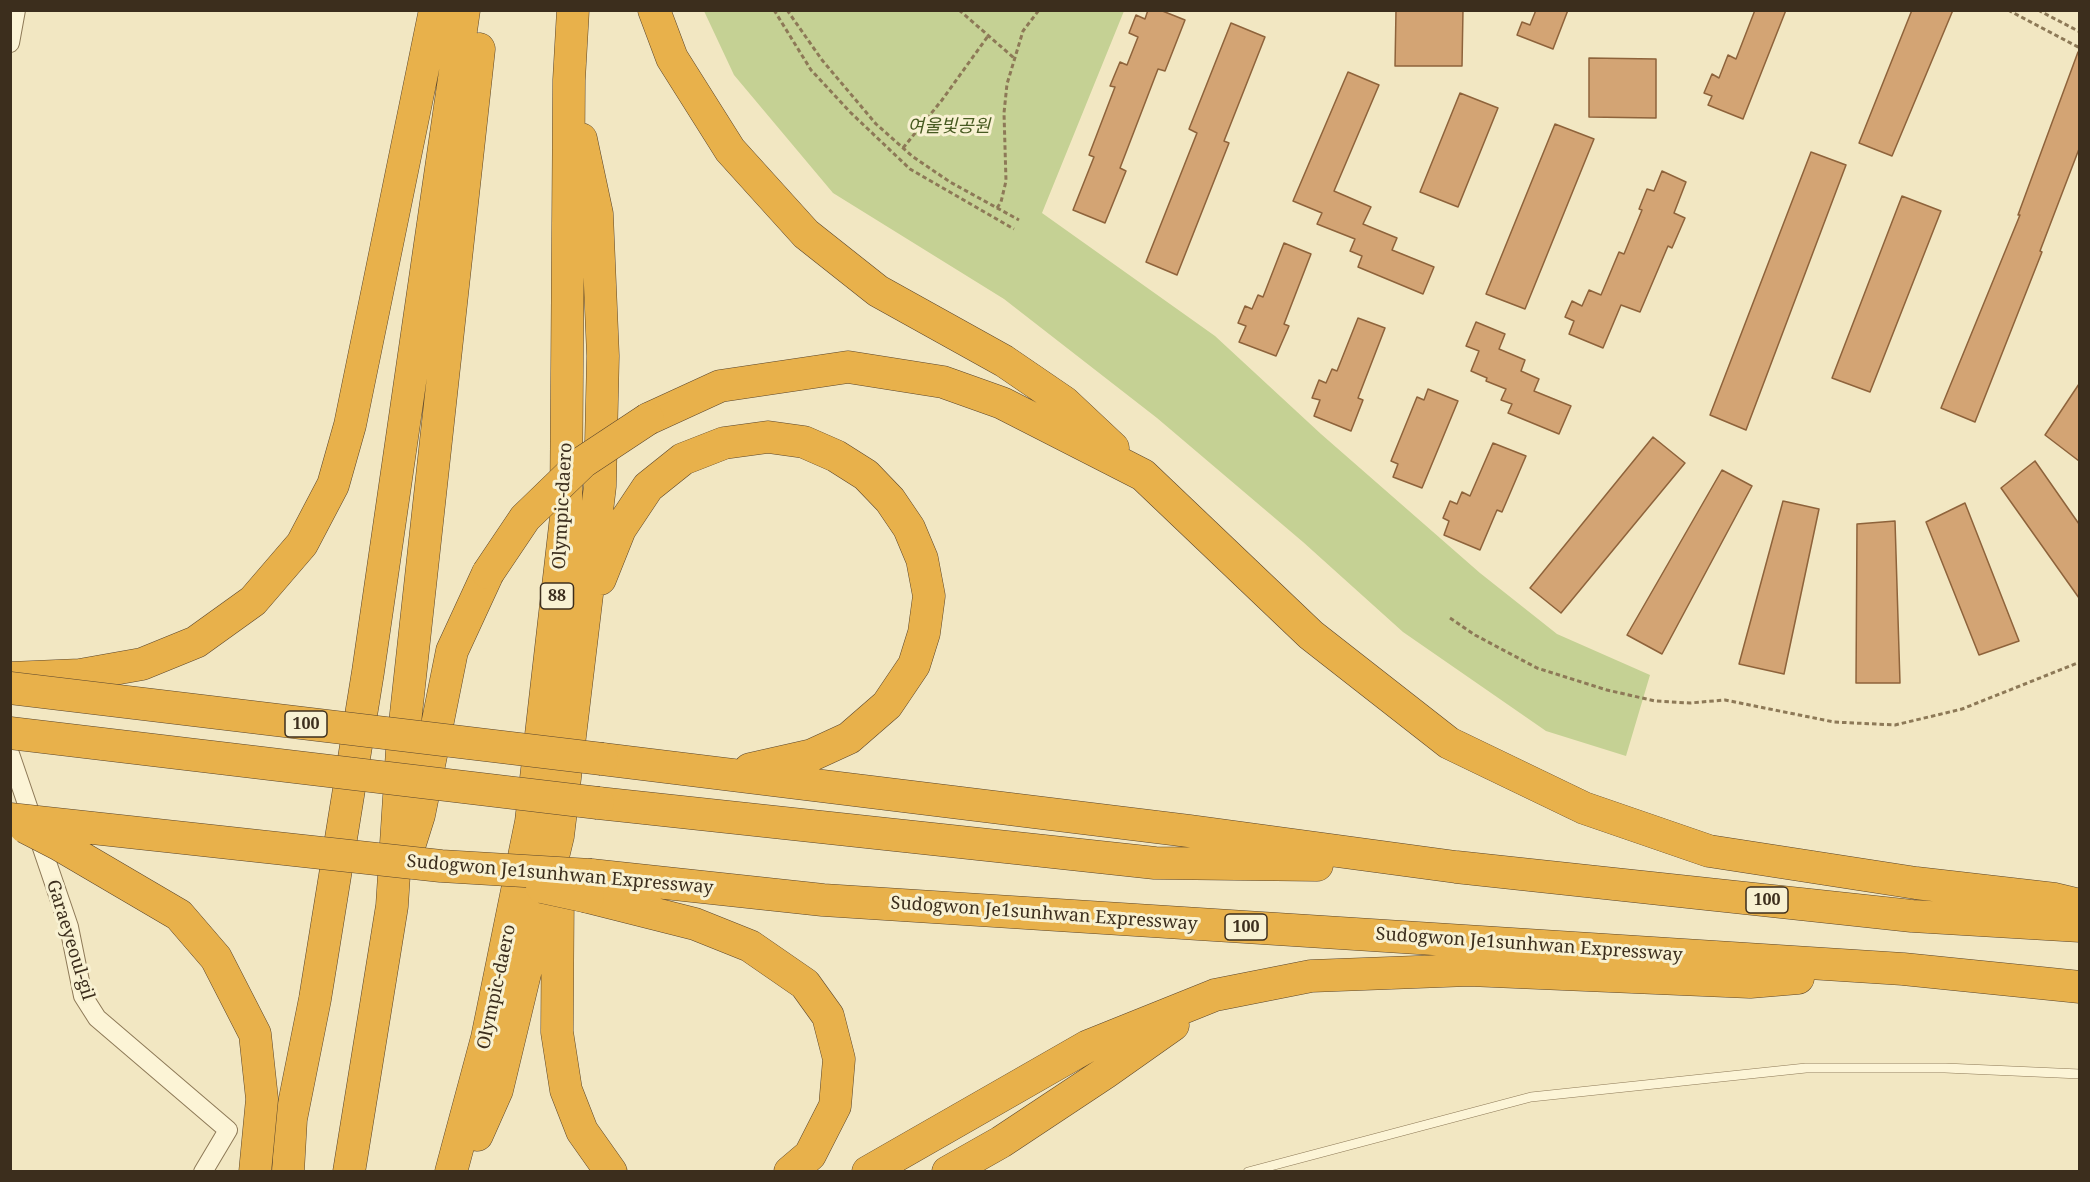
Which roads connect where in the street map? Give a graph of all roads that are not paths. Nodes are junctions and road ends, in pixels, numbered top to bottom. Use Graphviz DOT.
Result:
graph roads {
  1 [pos="16,10"];
  2 [pos="435,10"];
  3 [pos="464,10"];
  4 [pos="484,10"];
  5 [pos="573,10"];
  6 [pos="654,10"];
  7 [pos="10,43"];
  8 [pos="569,80"];
  9 [pos="1143,475"];
  10 [pos="585,612"];
  11 [pos="10,678"];
  12 [pos="10,688"];
  13 [pos="10,733"];
  14 [pos="10,754"];
  15 [pos="728,775"];
  16 [pos="10,820"];
  17 [pos="558,836"];
  18 [pos="1456,867"];
  19 [pos="589,886"];
  20 [pos="2079,905"];
  21 [pos="392,906"];
  22 [pos="2079,926"];
  23 [pos="1903,969"];
  24 [pos="2079,987"];
  25 [pos="1215,995"];
  26 [pos="2079,1074"];
  27 [pos="203,1172"];
  28 [pos="255,1172"];
  29 [pos="288,1172"];
  30 [pos="349,1172"];
  31 [pos="451,1172"];
  32 [pos="461,1172"];
  33 [pos="611,1172"];
  34 [pos="790,1172"];
  35 [pos="868,1172"];
  36 [pos="948,1172"];
  37 [pos="1248,1172"];
  1 -- 7 [label="street"];
  2 -- 11 [label="highway"];
  3 -- 29 [label="highway"];
  4 -- 21 [label="highway"];
  5 -- 8 [label="highway, Olympic-daero / 88"];
  6 -- 9 [label="highway"];
  8 -- 10 [label="highway"];
  8 -- 31 [label="highway, Olympic-daero / 88"];
  9 -- 20 [label="highway"];
  9 -- 21 [label="highway, bridge"];
  10 -- 15 [label="highway"];
  10 -- 17 [label="highway"];
  12 -- 15 [label="highway, 100, bridge"];
  13 -- 18 [label="highway, 100, bridge"];
  14 -- 27 [label="street, Garaeyeoul-gil"];
  15 -- 18 [label="highway, 100"];
  16 -- 19 [label="highway, Sudogwon Je1sunhwan Expressway, bridge"];
  16 -- 28 [label="highway, bridge"];
  17 -- 32 [label="highway"];
  17 -- 33 [label="highway"];
  18 -- 22 [label="highway, 100"];
  19 -- 23 [label="highway, Sudogwon Je1sunhwan Expressway / 100"];
  19 -- 34 [label="highway"];
  21 -- 30 [label="highway"];
  23 -- 24 [label="highway, Sudogwon Je1sunhwan Expressway / 100"];
  23 -- 25 [label="highway"];
  25 -- 35 [label="highway"];
  25 -- 36 [label="highway"];
  26 -- 37 [label="lane"];
}
